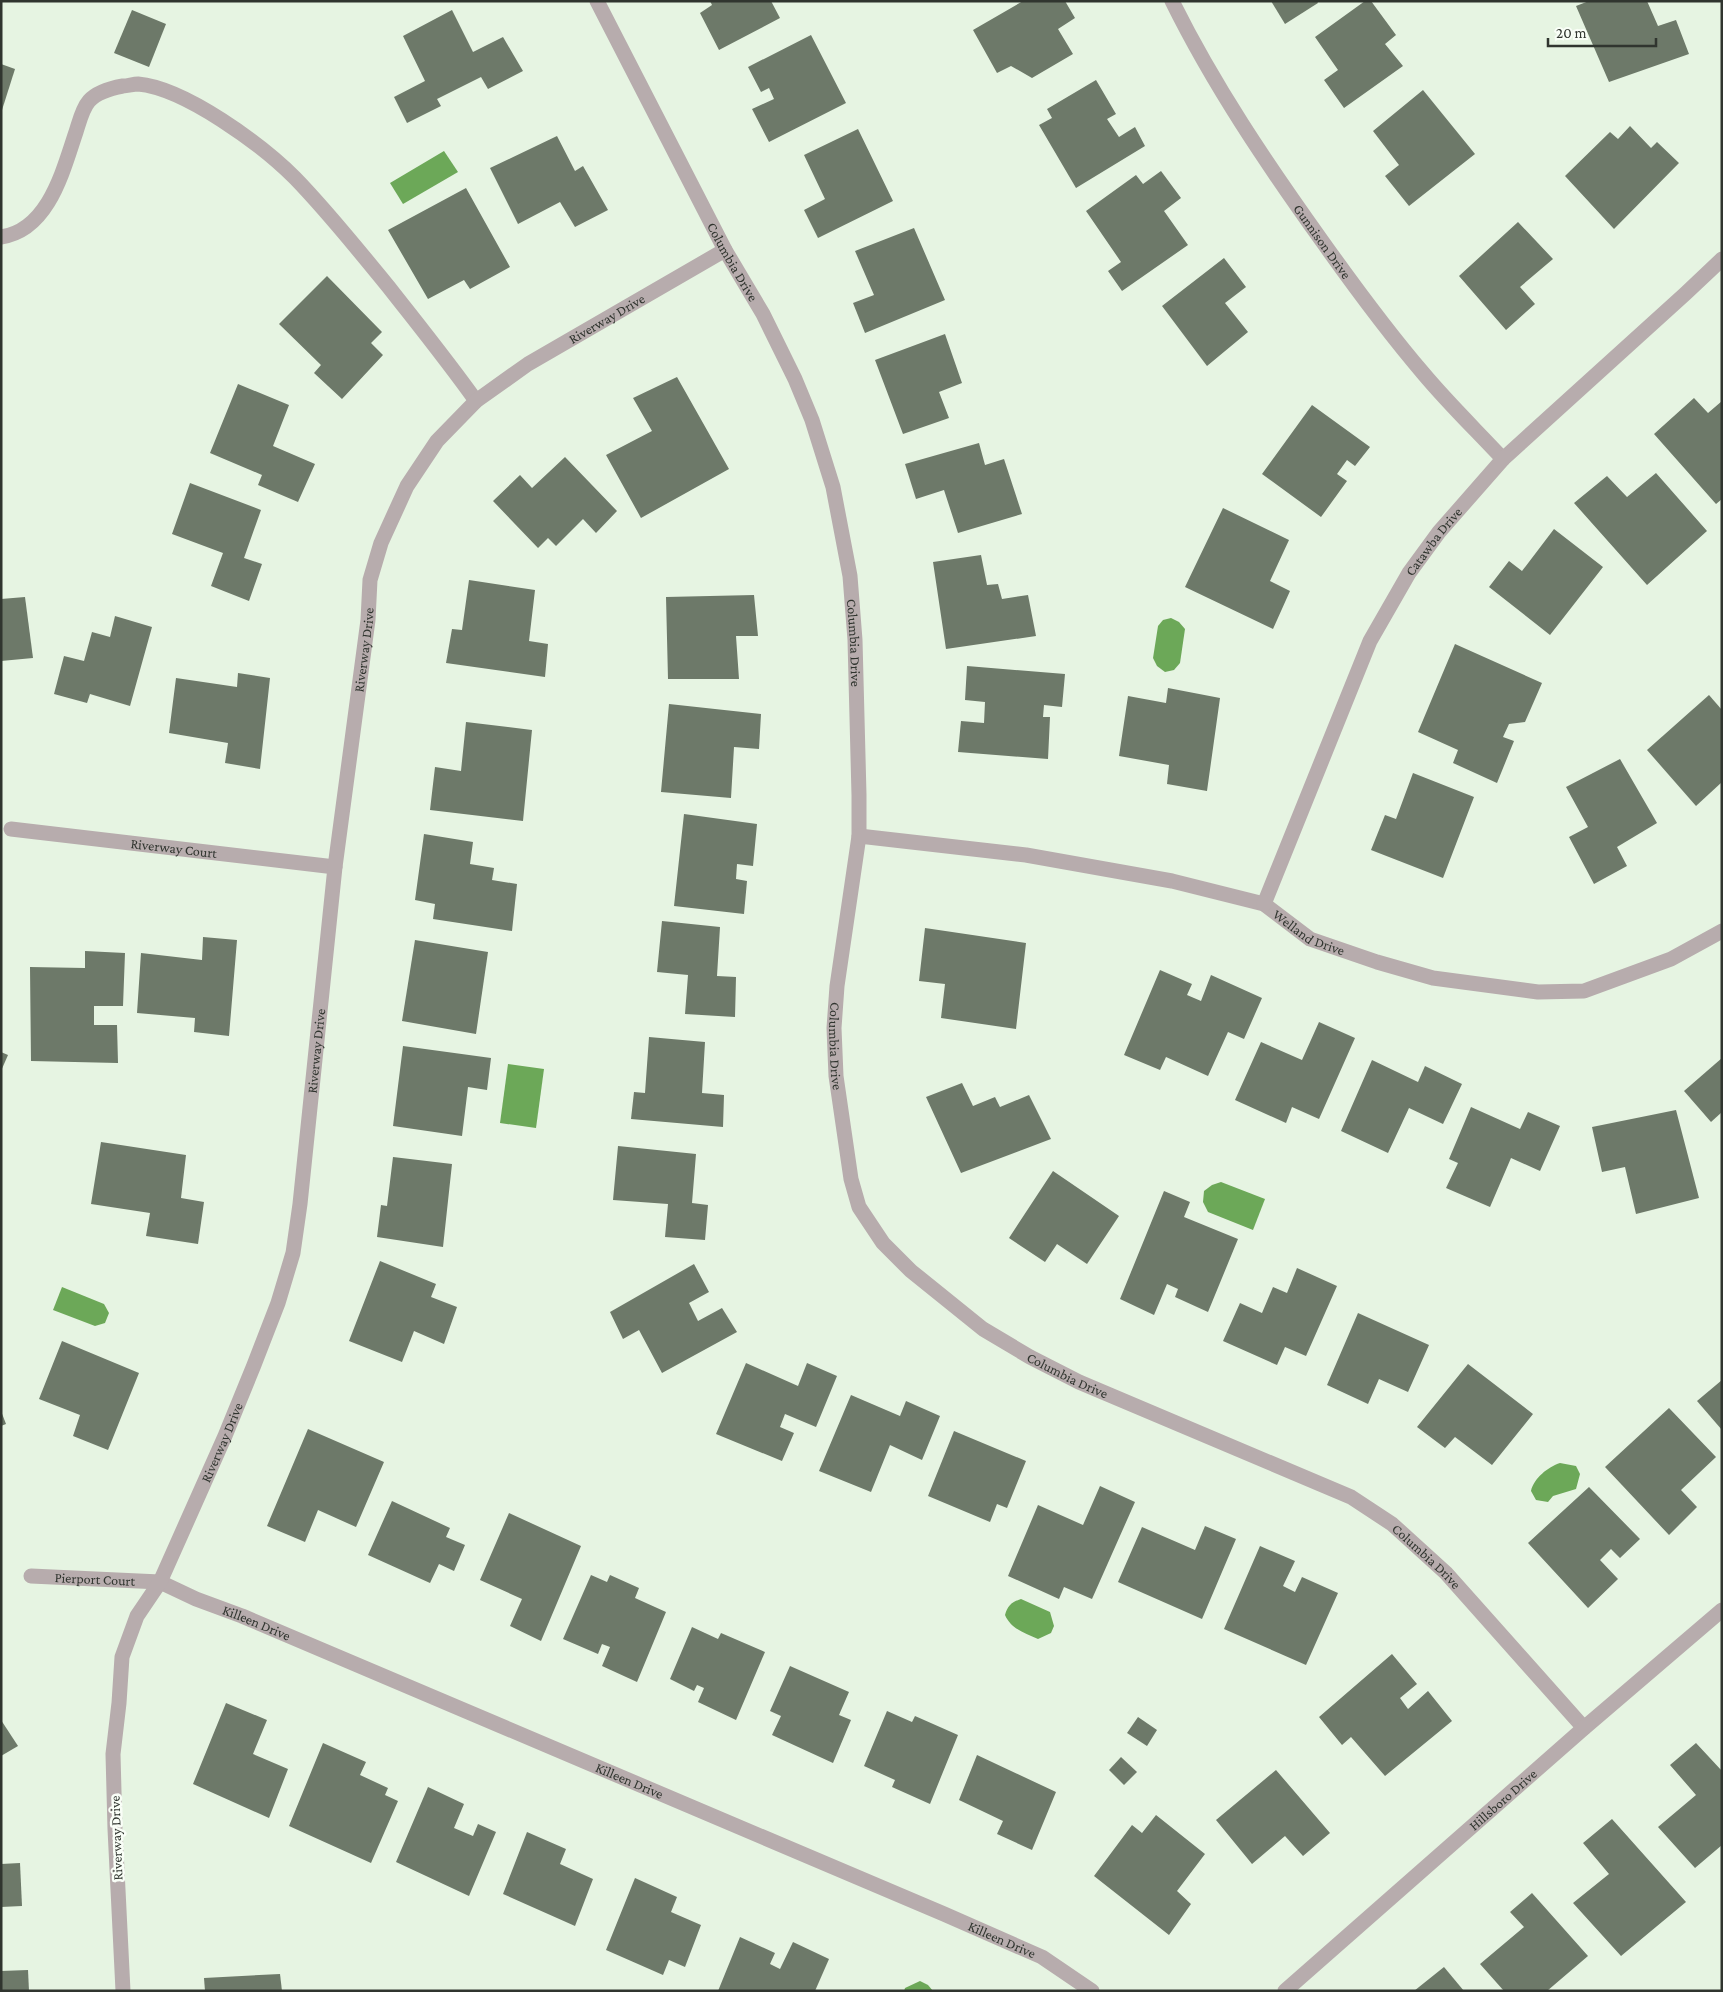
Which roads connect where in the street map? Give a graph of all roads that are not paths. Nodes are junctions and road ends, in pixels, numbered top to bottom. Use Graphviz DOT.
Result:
graph roads {
  1 [pos="597,1"];
  2 [pos="1172,1"];
  3 [pos="1,238"];
  4 [pos="725,250"];
  5 [pos="1722,259"];
  6 [pos="476,401"];
  7 [pos="1503,459"];
  8 [pos="11,829"];
  9 [pos="860,836"];
  10 [pos="335,867"];
  11 [pos="1264,904"];
  12 [pos="1722,932"];
  13 [pos="31,1576"];
  14 [pos="160,1582"];
  15 [pos="1722,1610"];
  16 [pos="1584,1728"];
  17 [pos="123,1991"];
  18 [pos="1092,1991"];
  19 [pos="1286,1991"];
  1 -- 4 [label="street, Columbia Drive"];
  2 -- 7 [label="street, Gunnison Drive"];
  3 -- 6 [label="street"];
  4 -- 6 [label="street, Riverway Drive"];
  4 -- 9 [label="street, Columbia Drive"];
  5 -- 7 [label="street, Catawba Drive"];
  6 -- 10 [label="street, Riverway Drive"];
  7 -- 11 [label="street, Catawba Drive"];
  8 -- 10 [label="street, Riverway Court"];
  9 -- 11 [label="street, Welland Drive"];
  9 -- 16 [label="street, Columbia Drive"];
  10 -- 14 [label="street, Riverway Drive"];
  11 -- 12 [label="street, Welland Drive"];
  13 -- 14 [label="street, Pierport Court"];
  14 -- 17 [label="street, Riverway Drive"];
  14 -- 18 [label="street, Killeen Drive"];
  15 -- 16 [label="street, Hillsboro Drive"];
  16 -- 19 [label="street, Hillsboro Drive"];
}
